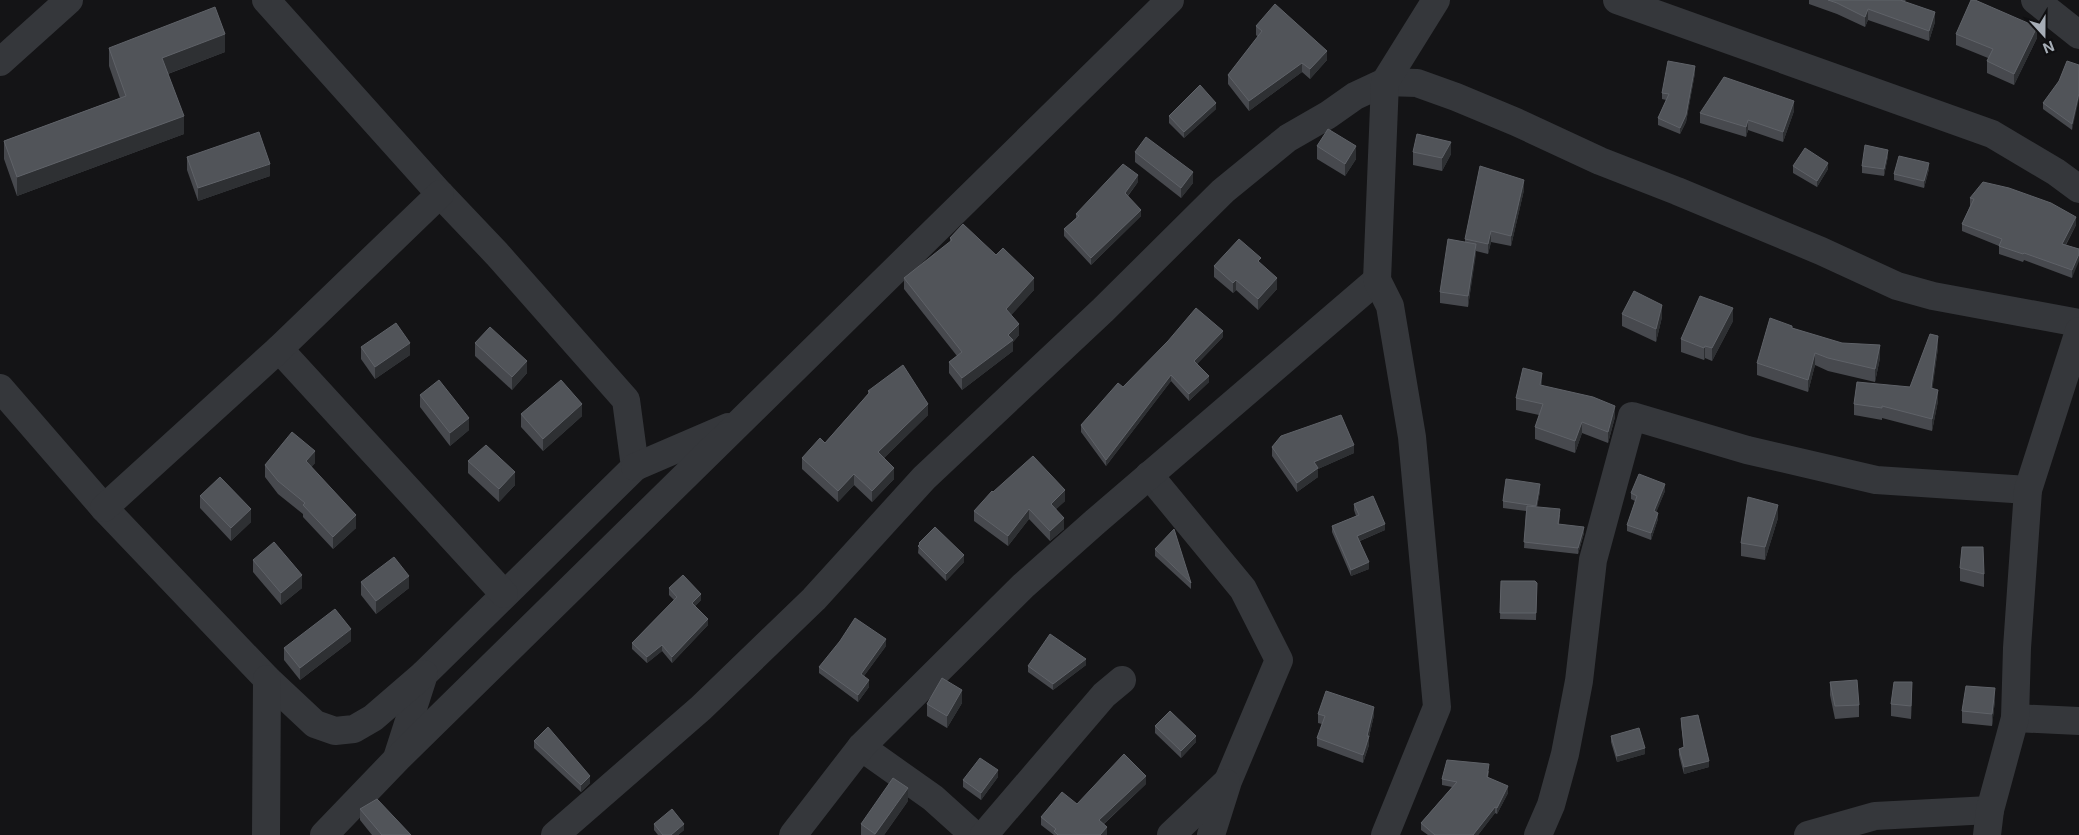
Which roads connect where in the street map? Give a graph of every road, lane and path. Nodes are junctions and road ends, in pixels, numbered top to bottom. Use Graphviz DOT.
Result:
graph roads {
  1 [pos="69,0"];
  2 [pos="266,0"];
  3 [pos="1170,0"];
  4 [pos="1436,0"];
  5 [pos="1617,0"];
  6 [pos="2035,0"];
  7 [pos="2079,35"];
  8 [pos="2,55"];
  9 [pos="1385,82"];
  10 [pos="2079,189"];
  11 [pos="440,194"];
  12 [pos="1378,280"];
  13 [pos="2079,323"];
  14 [pos="2079,331"];
  15 [pos="279,349"];
  16 [pos="0,388"];
  17 [pos="741,422"];
  18 [pos="635,467"];
  19 [pos="1149,475"];
  20 [pos="2028,490"];
  21 [pos="104,508"];
  22 [pos="504,594"];
  23 [pos="424,674"];
  24 [pos="266,680"];
  25 [pos="1122,680"];
  26 [pos="2015,718"];
  27 [pos="2079,721"];
  28 [pos="861,747"];
  29 [pos="397,760"];
  30 [pos="1228,781"];
  31 [pos="1988,822"];
  32 [pos="266,835"];
  33 [pos="324,835"];
  34 [pos="555,835"];
  35 [pos="793,835"];
  36 [pos="974,835"];
  37 [pos="984,835"];
  38 [pos="1171,835"];
  39 [pos="1211,835"];
  40 [pos="1385,835"];
  41 [pos="1538,835"];
  42 [pos="1808,835"];
  1 -- 8 [label="street"];
  2 -- 11 [label="street"];
  3 -- 17 [label="street"];
  4 -- 9 [label="street"];
  5 -- 10 [label="street"];
  6 -- 7 [label="street"];
  9 -- 12 [label="street"];
  9 -- 13 [label="street"];
  9 -- 34 [label="street"];
  11 -- 15 [label="street"];
  11 -- 18 [label="street"];
  12 -- 19 [label="street"];
  12 -- 40 [label="street"];
  14 -- 20 [label="street"];
  15 -- 21 [label="street"];
  15 -- 22 [label="street"];
  16 -- 21 [label="street"];
  17 -- 18 [label="street"];
  17 -- 29 [label="street"];
  18 -- 22 [label="street"];
  19 -- 28 [label="street"];
  19 -- 30 [label="street"];
  20 -- 26 [label="street"];
  20 -- 41 [label="street"];
  21 -- 24 [label="street"];
  22 -- 23 [label="street"];
  23 -- 24 [label="street"];
  23 -- 29 [label="street"];
  24 -- 32 [label="street"];
  25 -- 37 [label="street"];
  26 -- 27 [label="street"];
  26 -- 31 [label="street"];
  28 -- 35 [label="street"];
  28 -- 36 [label="street"];
  29 -- 33 [label="street"];
  30 -- 38 [label="street"];
  30 -- 39 [label="street"];
  31 -- 42 [label="street"];
}
